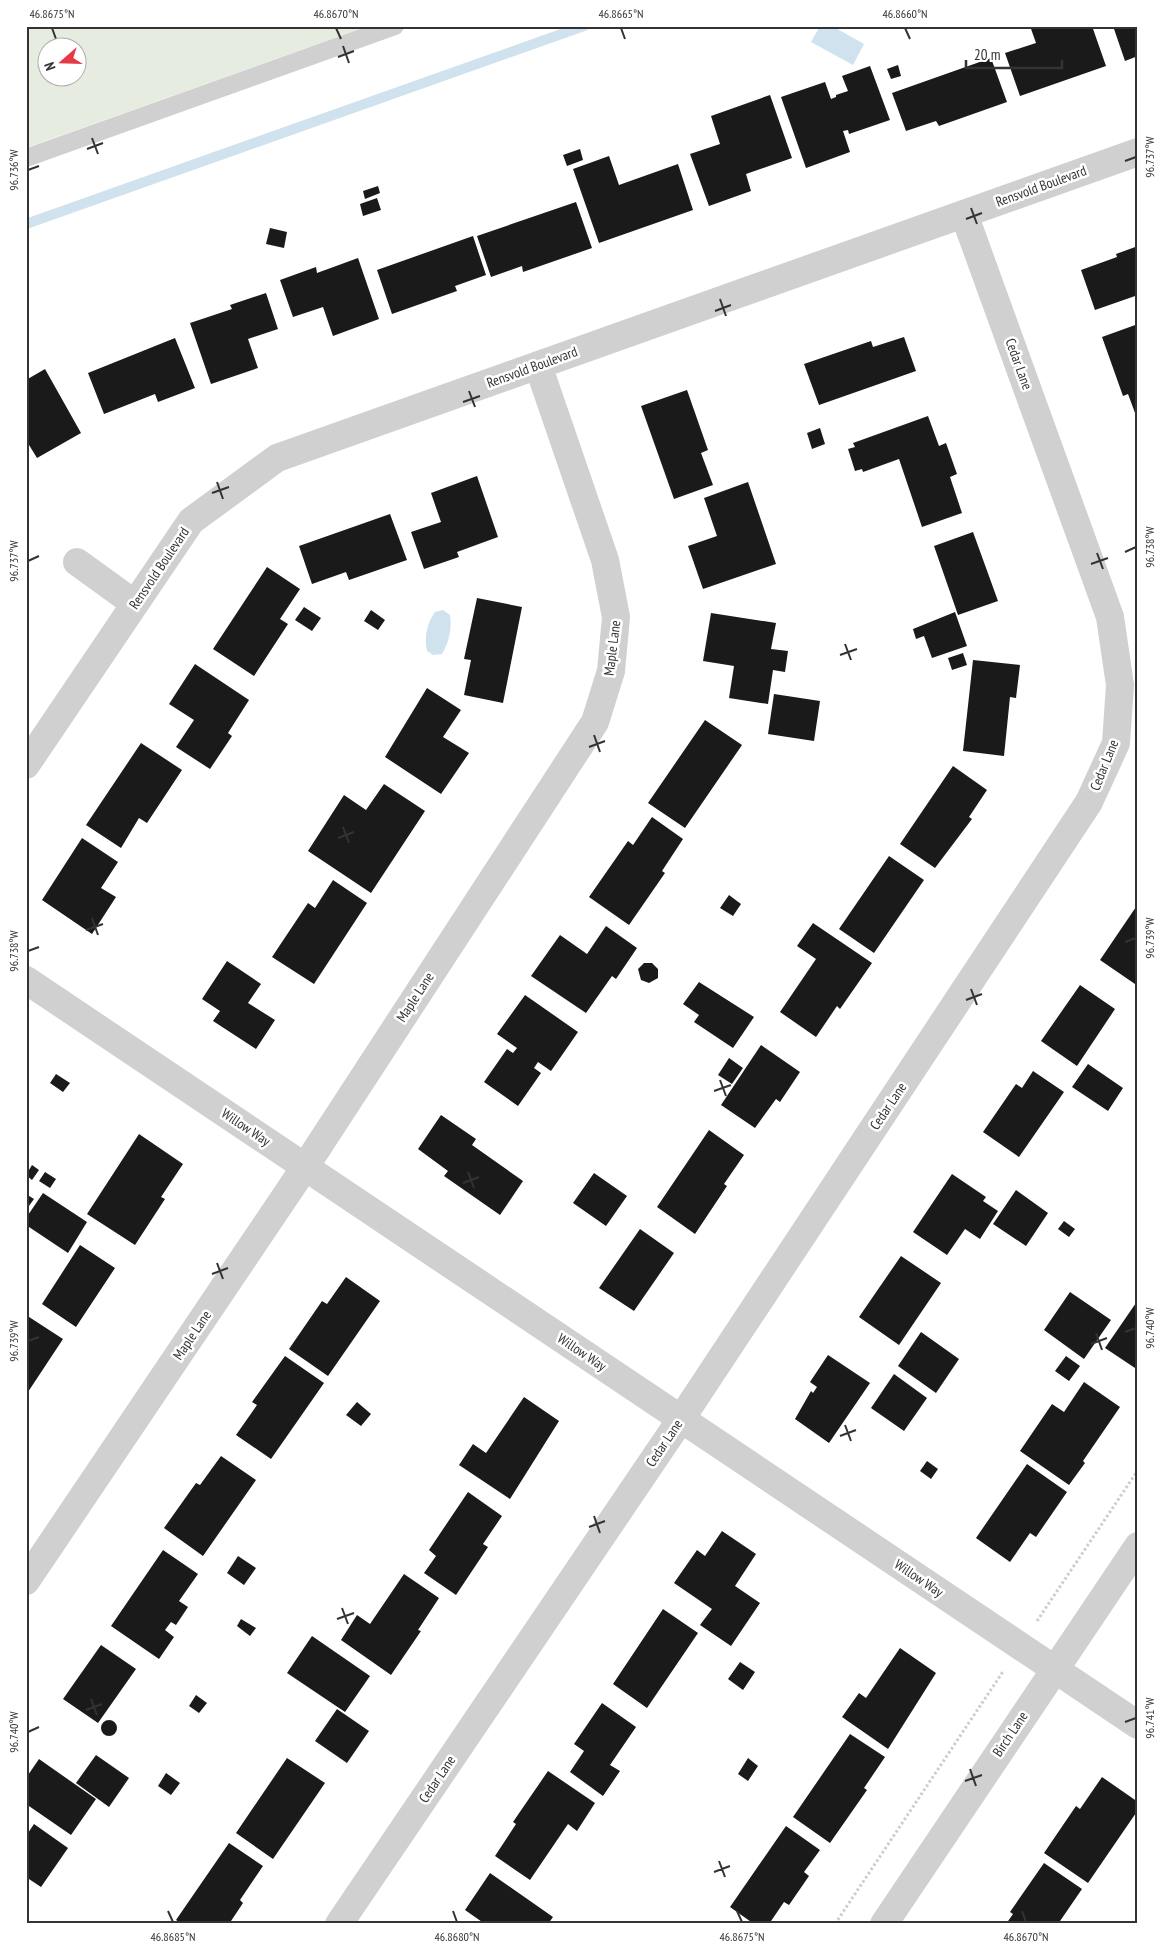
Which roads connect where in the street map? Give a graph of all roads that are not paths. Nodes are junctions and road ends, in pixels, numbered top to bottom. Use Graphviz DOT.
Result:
graph roads {
  1 [pos="395,26"];
  2 [pos="1138,152"];
  3 [pos="26,158"];
  4 [pos="964,214"];
  5 [pos="538,365"];
  6 [pos="77,562"];
  7 [pos="135,604"];
  8 [pos="26,765"];
  9 [pos="26,980"];
  10 [pos="305,1166"];
  11 [pos="680,1418"];
  12 [pos="1138,1546"];
  13 [pos="26,1581"];
  14 [pos="1054,1669"];
  15 [pos="1138,1725"];
  16 [pos="339,1924"];
  17 [pos="884,1924"];
  1 -- 3 [label="lane"];
  2 -- 4 [label="street, Rensvold Boulevard"];
  4 -- 5 [label="street, Rensvold Boulevard"];
  4 -- 11 [label="street, Cedar Lane"];
  5 -- 7 [label="street, Rensvold Boulevard"];
  5 -- 10 [label="street, Maple Lane"];
  6 -- 7 [label="street"];
  7 -- 8 [label="street, Rensvold Boulevard"];
  9 -- 10 [label="street, Willow Way"];
  10 -- 11 [label="street, Willow Way"];
  10 -- 13 [label="street, Maple Lane"];
  11 -- 14 [label="street, Willow Way"];
  11 -- 16 [label="street, Cedar Lane"];
  12 -- 14 [label="street, Birch Lane"];
  14 -- 15 [label="street, Willow Way"];
  14 -- 17 [label="street, Birch Lane"];
}
